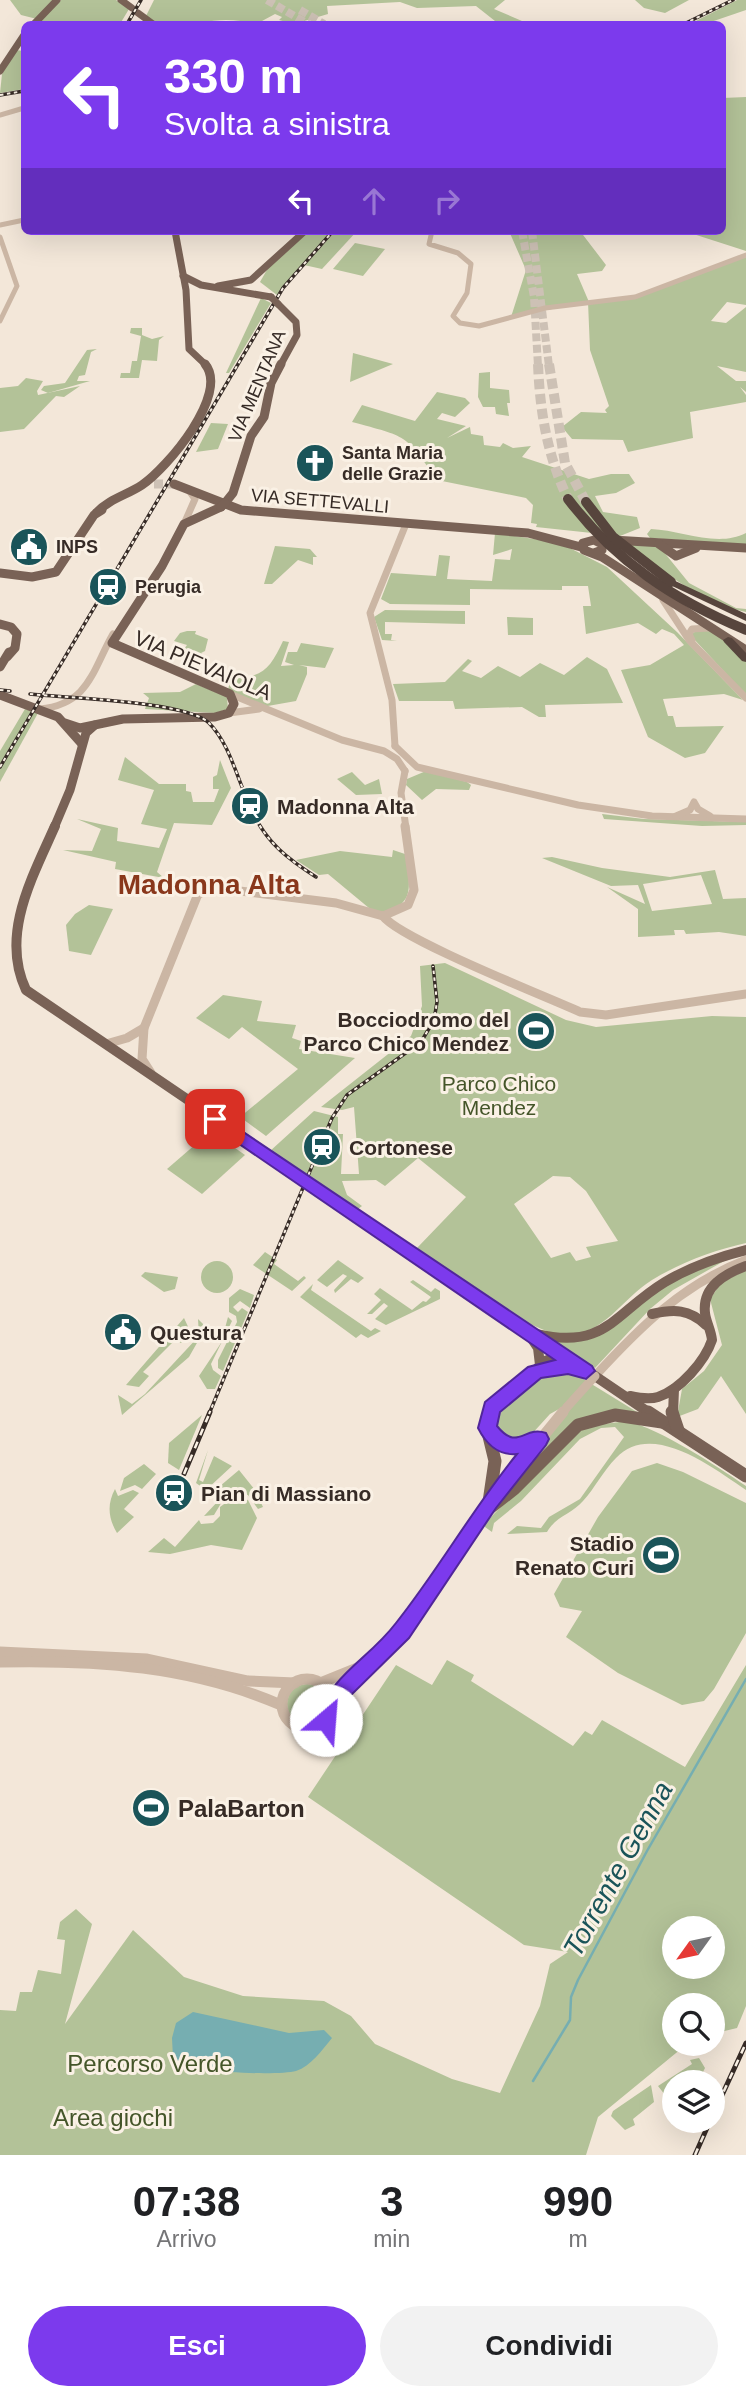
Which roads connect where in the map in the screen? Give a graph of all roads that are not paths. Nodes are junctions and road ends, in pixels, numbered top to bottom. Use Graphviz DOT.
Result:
graph roads {
  1 [pos="57,0"];
  2 [pos="121,0"];
  3 [pos="37,21"];
  4 [pos="149,21"];
  5 [pos="21,38"];
  6 [pos="0,71"];
  7 [pos="21,109"];
  8 [pos="0,115"];
  9 [pos="21,221"];
  10 [pos="1,225"];
  11 [pos="176,235"];
  12 [pos="301,235"];
  13 [pos="431,235"];
  14 [pos="0,237"];
  15 [pos="746,255"];
  16 [pos="262,272"];
  17 [pos="183,276"];
  18 [pos="202,285"];
  19 [pos="218,286"];
  20 [pos="184,292"];
  21 [pos="271,297"];
  22 [pos="0,321"];
  23 [pos="154,484"];
  24 [pos="179,484"];
  25 [pos="568,499"];
  26 [pos="226,502"];
  27 [pos="586,502"];
  28 [pos="96,513"];
  29 [pos="207,513"];
  30 [pos="283,513"];
  31 [pos="328,517"];
  32 [pos="184,524"];
  33 [pos="406,524"];
  34 [pos="528,532"];
  35 [pos="623,540"];
  36 [pos="595,544"];
  37 [pos="746,548"];
  38 [pos="594,553"];
  39 [pos="0,573"];
  40 [pos="630,576"];
  41 [pos="657,594"];
  42 [pos="746,616"];
  43 [pos="693,617"];
  44 [pos="0,624"];
  45 [pos="124,624"];
  46 [pos="680,624"];
  47 [pos="711,629"];
  48 [pos="746,630"];
  49 [pos="689,632"];
  50 [pos="728,640"];
  51 [pos="696,648"];
  52 [pos="746,650"];
  53 [pos="746,659"];
  54 [pos="0,667"];
  55 [pos="230,694"];
  56 [pos="0,695"];
  57 [pos="746,698"];
  58 [pos="40,709"];
  59 [pos="262,709"];
  60 [pos="229,713"];
  61 [pos="65,723"];
  62 [pos="95,725"];
  63 [pos="82,744"];
  64 [pos="395,746"];
  65 [pos="384,751"];
  66 [pos="417,767"];
  67 [pos="405,771"];
  68 [pos="694,812"];
  69 [pos="746,818"];
  70 [pos="718,819"];
  71 [pos="383,916"];
  72 [pos="746,994"];
  73 [pos="144,1028"];
  74 [pos="102,1041"];
  75 [pos="141,1046"];
  76 [pos="123,1055"];
  77 [pos="152,1075"];
  78 [pos="746,1250"];
  79 [pos="746,1259"];
  80 [pos="746,1266"];
  81 [pos="652,1314"];
  82 [pos="523,1329"];
  83 [pos="712,1333"];
  84 [pos="562,1355"];
  85 [pos="537,1369"];
  86 [pos="591,1373"];
  87 [pos="673,1394"];
  88 [pos="625,1395"];
  89 [pos="645,1408"];
  90 [pos="672,1427"];
  91 [pos="487,1428"];
  92 [pos="540,1439"];
  93 [pos="746,1476"];
  94 [pos="485,1508"];
  95 [pos="0,1652"];
  96 [pos="373,1661"];
  97 [pos="0,1662"];
  98 [pos="320,1682"];
  99 [pos="295,1683"];
  100 [pos="332,1701"];
  101 [pos="281,1705"];
  1 -- 3 [label="main road"];
  2 -- 4 [label="main road"];
  5 -- 6 [label="main road"];
  7 -- 8 [label="street"];
  9 -- 10 [label="street"];
  11 -- 17 [label="main road"];
  12 -- 16 [label="main road"];
  13 -- 15 [label="street"];
  14 -- 22 [label="street"];
  16 -- 19 [label="main road"];
  16 -- 21 [label="main road, VIA MENTANA"];
  17 -- 18 [label="main road, VIA MENTANA"];
  17 -- 20 [label="main road"];
  18 -- 19 [label="main road, VIA MENTANA"];
  18 -- 20 [label="main road, VIA MENTANA"];
  19 -- 21 [label="main road, VIA MENTANA"];
  20 -- 28 [label="main road"];
  21 -- 26 [label="main road, VIA MENTANA, bridge"];
  23 -- 28 [label="main road"];
  24 -- 30 [label="main road, VIA SETTEVALLI"];
  24 -- 32 [label="street, VIA SETTEVALLI"];
  25 -- 48 [label="highway, bridge"];
  26 -- 29 [label="main road"];
  26 -- 30 [label="main road"];
  27 -- 42 [label="highway, bridge"];
  28 -- 39 [label="main road"];
  29 -- 31 [label="main road"];
  29 -- 32 [label="main road"];
  30 -- 31 [label="main road, VIA SETTEVALLI"];
  31 -- 33 [label="main road, VIA SETTEVALLI"];
  32 -- 45 [label="main road"];
  33 -- 34 [label="main road, VIA SETTEVALLI"];
  33 -- 64 [label="street"];
  34 -- 35 [label="main road"];
  34 -- 36 [label="main road, VIA SETTEVALLI"];
  34 -- 40 [label="main road"];
  35 -- 36 [label="main road, VIA SETTEVALLI"];
  35 -- 37 [label="main road, VIA SETTEVALLI"];
  36 -- 38 [label="main road"];
  36 -- 38 [label="main road"];
  36 -- 41 [label="main road"];
  38 -- 40 [label="main road"];
  40 -- 41 [label="main road"];
  40 -- 46 [label="street"];
  41 -- 43 [label="main road"];
  43 -- 46 [label="street"];
  43 -- 47 [label="main road"];
  43 -- 49 [label="street"];
  44 -- 54 [label="main road"];
  45 -- 55 [label="main road, VIA PIEVAIOLA"];
  45 -- 58 [label="street, VIA PIEVAIOLA"];
  46 -- 51 [label="street"];
  47 -- 49 [label="street"];
  47 -- 50 [label="main road"];
  49 -- 51 [label="street"];
  50 -- 52 [label="main road"];
  50 -- 53 [label="highway"];
  51 -- 57 [label="street"];
  55 -- 59 [label="street, VIA PIEVAIOLA"];
  55 -- 60 [label="main road"];
  56 -- 58 [label="main road"];
  58 -- 61 [label="main road"];
  59 -- 60 [label="street"];
  59 -- 65 [label="street, VIA PIEVAIOLA"];
  60 -- 62 [label="main road"];
  61 -- 62 [label="main road"];
  61 -- 63 [label="main road"];
  62 -- 63 [label="main road"];
  63 -- 74 [label="main road"];
  64 -- 65 [label="street"];
  64 -- 66 [label="street"];
  65 -- 67 [label="street, VIA PIEVAIOLA"];
  66 -- 67 [label="street"];
  66 -- 68 [label="street"];
  67 -- 71 [label="street"];
  68 -- 70 [label="street"];
  69 -- 70 [label="street"];
  71 -- 72 [label="street"];
  71 -- 73 [label="street"];
  73 -- 74 [label="street"];
  73 -- 75 [label="street"];
  74 -- 76 [label="main road"];
  75 -- 76 [label="street"];
  75 -- 77 [label="street"];
  76 -- 77 [label="main road"];
  77 -- 82 [label="main road"];
  78 -- 82 [label="main road"];
  79 -- 81 [label="street"];
  80 -- 83 [label="main road"];
  81 -- 83 [label="main road"];
  81 -- 86 [label="street"];
  82 -- 84 [label="main road"];
  82 -- 85 [label="main road"];
  83 -- 87 [label="main road"];
  84 -- 85 [label="main road"];
  84 -- 86 [label="main road"];
  85 -- 86 [label="main road"];
  85 -- 91 [label="main road"];
  86 -- 88 [label="main road"];
  86 -- 92 [label="street, bridge"];
  87 -- 88 [label="main road"];
  87 -- 89 [label="main road"];
  87 -- 90 [label="main road"];
  88 -- 89 [label="main road"];
  89 -- 90 [label="main road"];
  90 -- 93 [label="main road"];
  90 -- 94 [label="main road"];
  91 -- 92 [label="main road"];
  91 -- 94 [label="main road"];
  92 -- 94 [label="street"];
  94 -- 96 [label="street"];
  95 -- 99 [label="street"];
  96 -- 98 [label="street"];
  96 -- 100 [label="street"];
  97 -- 101 [label="street"];
  98 -- 99 [label="street"];
  98 -- 100 [label="street"];
  99 -- 101 [label="street"];
  100 -- 101 [label="street"];
}
